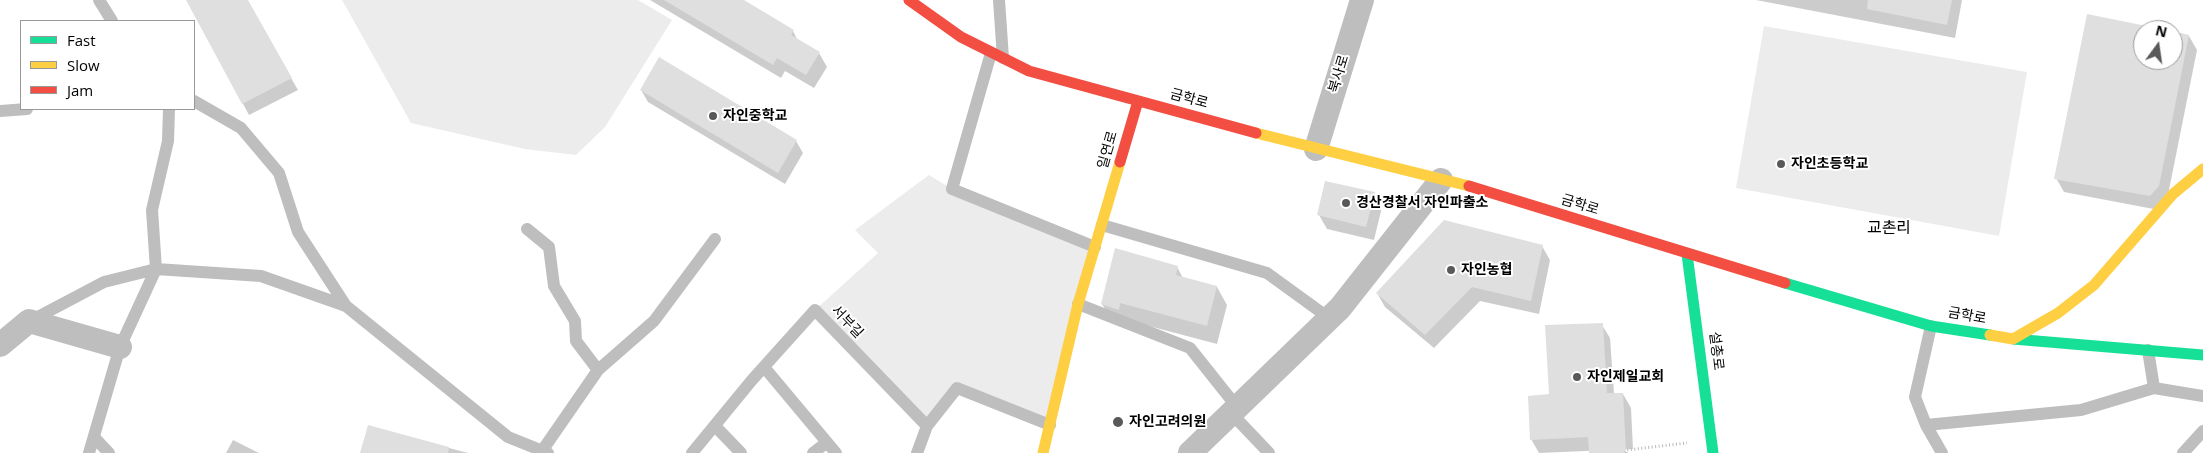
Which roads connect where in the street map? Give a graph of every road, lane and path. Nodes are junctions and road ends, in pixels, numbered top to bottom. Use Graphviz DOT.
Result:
graph roads {
  1 [pos="99,0"];
  2 [pos="909,0"];
  3 [pos="999,0"];
  4 [pos="1362,0"];
  5 [pos="111,20"];
  6 [pos="991,53"];
  7 [pos="1003,58"];
  8 [pos="1138,101"];
  9 [pos="195,102"];
  10 [pos="20,110"];
  11 [pos="169,110"];
  12 [pos="0,111"];
  13 [pos="1316,148"];
  14 [pos="2203,169"];
  15 [pos="1440,180"];
  16 [pos="1102,225"];
  17 [pos="527,229"];
  18 [pos="716,239"];
  19 [pos="1095,247"];
  20 [pos="1687,254"];
  21 [pos="156,269"];
  22 [pos="1078,304"];
  23 [pos="346,306"];
  24 [pos="1329,318"];
  25 [pos="29,321"];
  26 [pos="1931,326"];
  27 [pos="2013,339"];
  28 [pos="0,346"];
  29 [pos="120,347"];
  30 [pos="2148,350"];
  31 [pos="2203,355"];
  32 [pos="764,367"];
  33 [pos="598,370"];
  34 [pos="2154,388"];
  35 [pos="2203,396"];
  36 [pos="1234,410"];
  37 [pos="1050,425"];
  38 [pos="1926,425"];
  39 [pos="715,426"];
  40 [pos="927,426"];
  41 [pos="2203,431"];
  42 [pos="94,436"];
  43 [pos="1712,440"];
  44 [pos="826,444"];
  45 [pos="545,452"];
  46 [pos="89,453"];
  47 [pos="109,453"];
  48 [pos="692,453"];
  49 [pos="742,453"];
  50 [pos="813,453"];
  51 [pos="836,453"];
  52 [pos="917,453"];
  53 [pos="1043,453"];
  54 [pos="1190,453"];
  55 [pos="1268,453"];
  56 [pos="1626,453"];
  57 [pos="1713,453"];
  58 [pos="1942,453"];
  59 [pos="2183,453"];
  1 -- 5 [label="lane"];
  2 -- 6 [label="street"];
  3 -- 7 [label="lane"];
  4 -- 13 [label="street, 북사로"];
  6 -- 7 [label="street"];
  6 -- 19 [label="lane"];
  7 -- 8 [label="street"];
  8 -- 13 [label="street, 금학로"];
  8 -- 16 [label="street, 일연로"];
  9 -- 23 [label="lane"];
  10 -- 12 [label="lane"];
  11 -- 21 [label="lane"];
  13 -- 15 [label="street, 금학로"];
  14 -- 27 [label="street"];
  15 -- 20 [label="street, 금학로"];
  15 -- 24 [label="street"];
  16 -- 19 [label="street, 일연로"];
  16 -- 24 [label="lane"];
  17 -- 33 [label="lane"];
  18 -- 33 [label="lane"];
  19 -- 22 [label="street, 일연로"];
  20 -- 26 [label="street, 금학로"];
  20 -- 43 [label="street, 설총로"];
  21 -- 23 [label="lane"];
  21 -- 25 [label="lane"];
  21 -- 29 [label="lane"];
  22 -- 36 [label="lane"];
  22 -- 37 [label="street, 일연로"];
  23 -- 45 [label="lane"];
  24 -- 36 [label="street"];
  25 -- 28 [label="street"];
  25 -- 29 [label="street"];
  26 -- 27 [label="street, 금학로"];
  26 -- 38 [label="lane"];
  27 -- 30 [label="street, 금학로"];
  29 -- 42 [label="lane"];
  30 -- 31 [label="street, 금학로"];
  30 -- 34 [label="lane"];
  32 -- 39 [label="lane, 서부길"];
  32 -- 40 [label="lane, 서부길"];
  32 -- 44 [label="lane"];
  33 -- 45 [label="lane"];
  34 -- 35 [label="lane"];
  34 -- 38 [label="lane"];
  36 -- 54 [label="street"];
  36 -- 55 [label="lane"];
  37 -- 40 [label="lane"];
  37 -- 53 [label="street, 일연로"];
  38 -- 58 [label="lane"];
  39 -- 48 [label="lane, 서부길"];
  39 -- 49 [label="lane"];
  40 -- 52 [label="lane"];
  41 -- 59 [label="lane"];
  42 -- 46 [label="lane"];
  42 -- 47 [label="lane"];
  43 -- 56 [label="path"];
  43 -- 57 [label="street, 설총로"];
  44 -- 50 [label="lane"];
  44 -- 51 [label="lane"];
}
